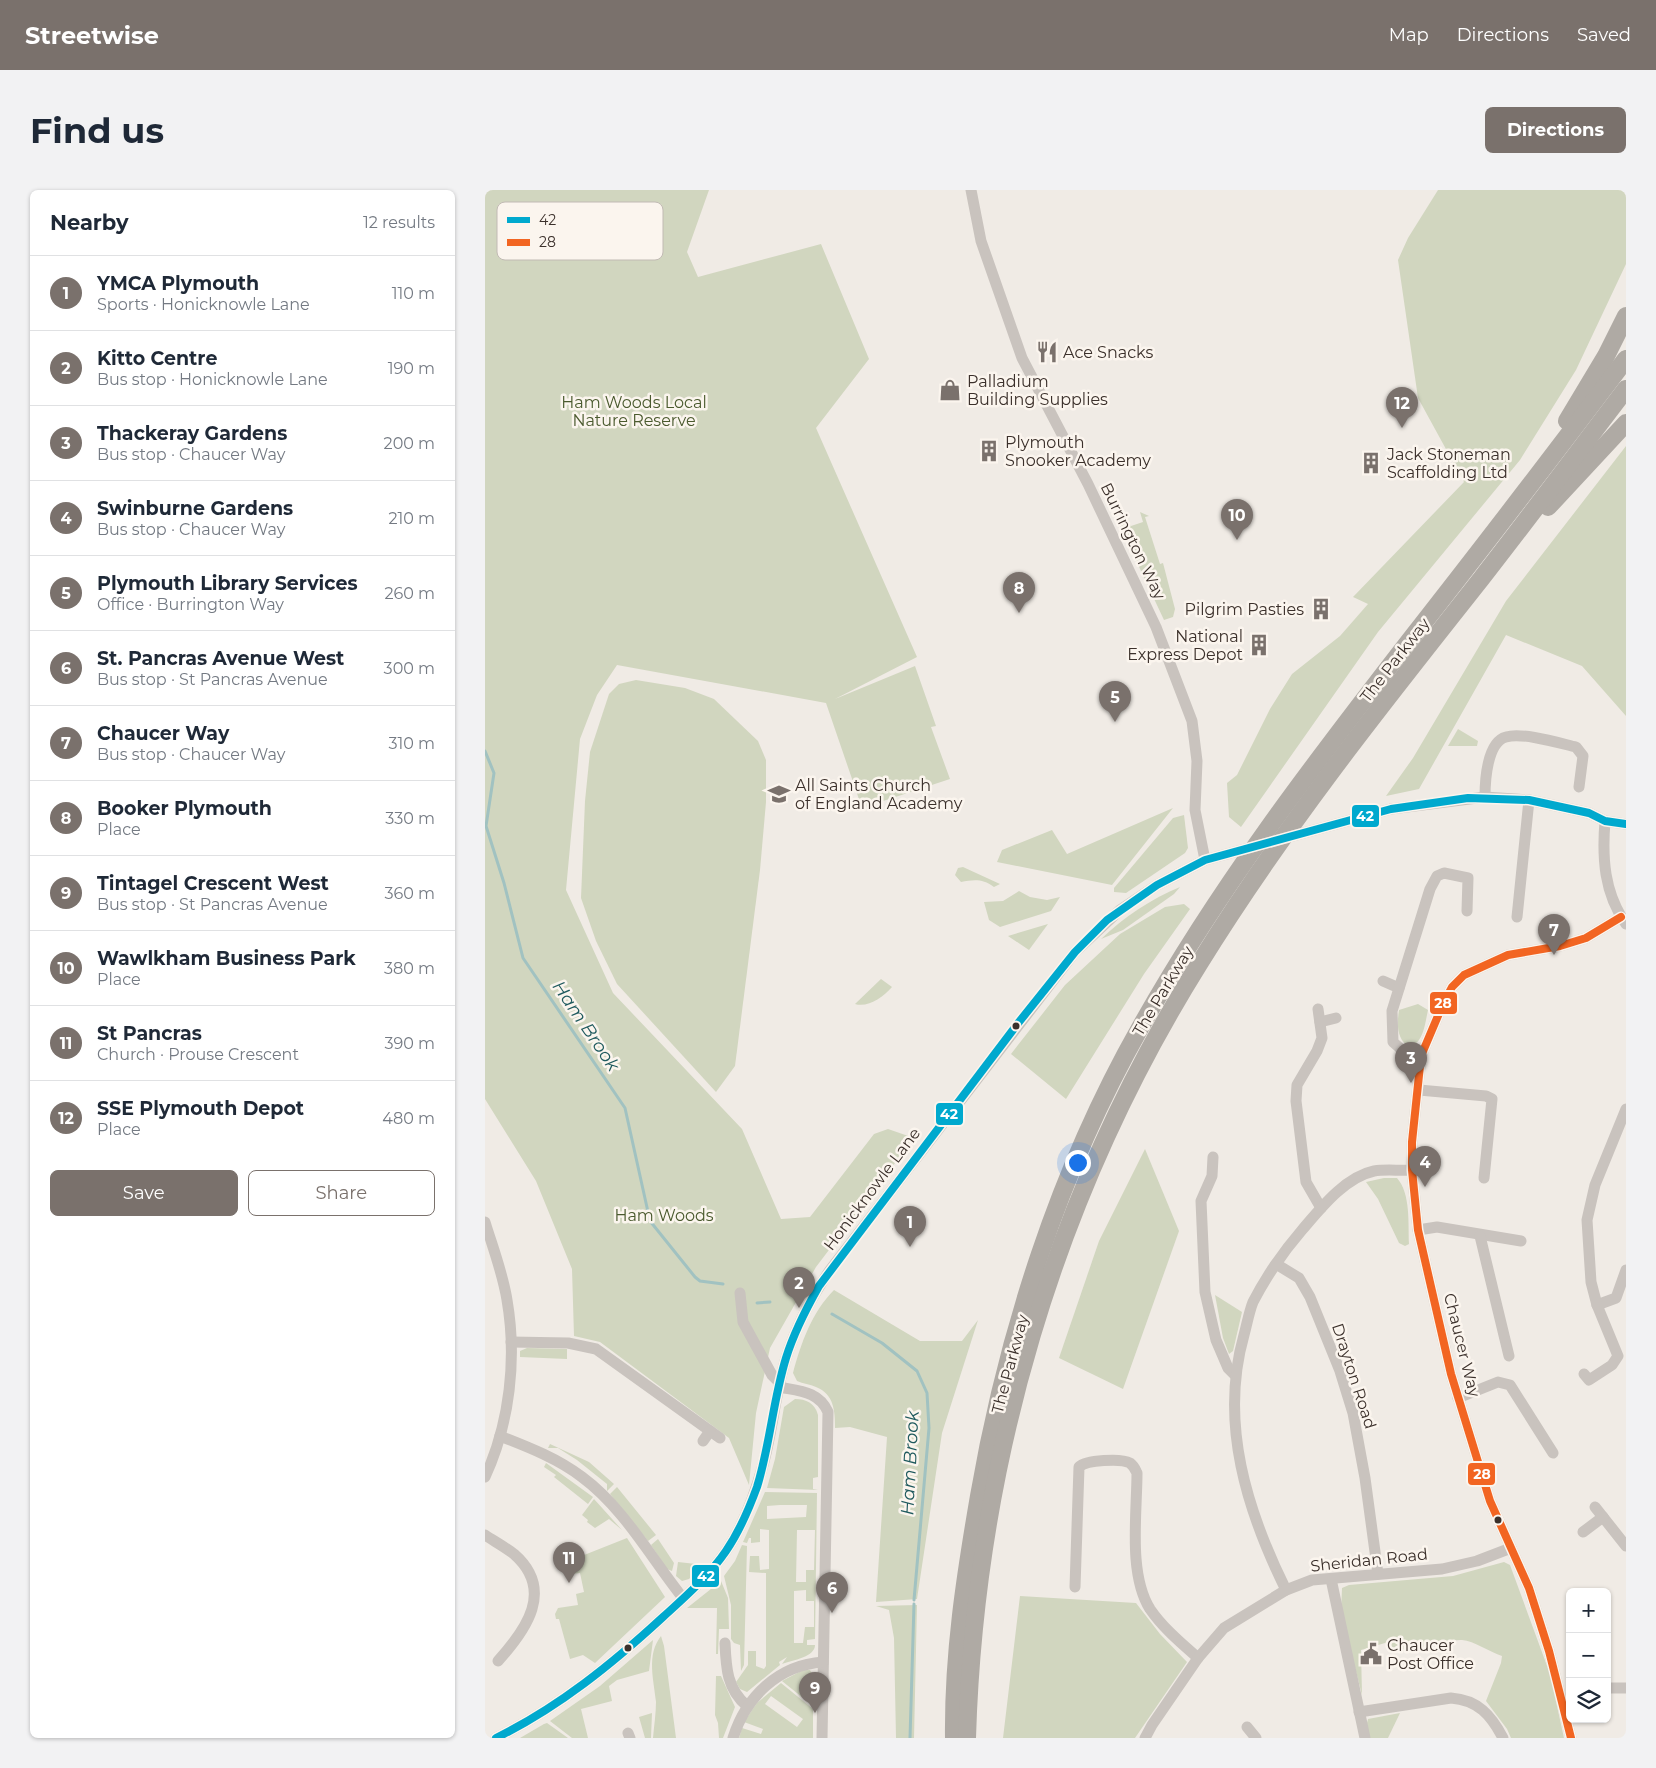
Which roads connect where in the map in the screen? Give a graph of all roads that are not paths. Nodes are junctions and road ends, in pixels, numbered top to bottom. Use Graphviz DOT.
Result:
graph roads {
  1 [pos="971,190"];
  2 [pos="1626,316"];
  3 [pos="1626,359"];
  4 [pos="1626,389"];
  5 [pos="1626,423"];
  6 [pos="1528,489"];
  7 [pos="1481,578"];
  8 [pos="1579,787"];
  9 [pos="1485,796"];
  10 [pos="1529,800"];
  11 [pos="1605,821"];
  12 [pos="1626,824"];
  13 [pos="1205,860"];
  14 [pos="1467,910"];
  15 [pos="1517,917"];
  16 [pos="1624,920"];
  17 [pos="1383,981"];
  18 [pos="1399,988"];
  19 [pos="1318,1009"];
  20 [pos="1336,1018"];
  21 [pos="1320,1022"];
  22 [pos="1421,1056"];
  23 [pos="1419,1090"];
  24 [pos="1626,1109"];
  25 [pos="1213,1157"];
  26 [pos="1412,1170"];
  27 [pos="1484,1178"];
  28 [pos="1321,1208"];
  29 [pos="485,1222"];
  30 [pos="1418,1230"];
  31 [pos="1480,1236"];
  32 [pos="1521,1242"];
  33 [pos="1276,1264"];
  34 [pos="1626,1270"];
  35 [pos="740,1293"];
  36 [pos="1597,1305"];
  37 [pos="511,1342"];
  38 [pos="1509,1356"];
  39 [pos="1584,1374"];
  40 [pos="1235,1375"];
  41 [pos="780,1385"];
  42 [pos="1458,1398"];
  43 [pos="500,1436"];
  44 [pos="703,1441"];
  45 [pos="1553,1453"];
  46 [pos="485,1477"];
  47 [pos="1595,1506"];
  48 [pos="1603,1517"];
  49 [pos="1583,1532"];
  50 [pos="485,1535"];
  51 [pos="1626,1546"];
  52 [pos="1511,1548"];
  53 [pos="1378,1574"];
  54 [pos="1331,1579"];
  55 [pos="1075,1587"];
  56 [pos="1286,1590"];
  57 [pos="683,1598"];
  58 [pos="725,1643"];
  59 [pos="507,1652"];
  60 [pos="517,1658"];
  61 [pos="1198,1658"];
  62 [pos="498,1661"];
  63 [pos="823,1662"];
  64 [pos="1557,1681"];
  65 [pos="1566,1681"];
  66 [pos="1611,1688"];
  67 [pos="1626,1688"];
  68 [pos="747,1706"];
  69 [pos="1359,1712"];
  70 [pos="1247,1727"];
  71 [pos="496,1738"];
  72 [pos="733,1738"];
  73 [pos="822,1738"];
  74 [pos="954,1738"];
  75 [pos="967,1738"];
  76 [pos="1145,1738"];
  77 [pos="1256,1738"];
  78 [pos="1365,1738"];
  79 [pos="1503,1738"];
  80 [pos="1571,1738"];
  1 -- 13 [label="street, Burrington Way"];
  2 -- 6 [label="highway"];
  3 -- 6 [label="highway, The Parkway"];
  4 -- 7 [label="highway, The Parkway"];
  5 -- 7 [label="highway"];
  6 -- 74 [label="highway, The Parkway"];
  7 -- 75 [label="highway, The Parkway"];
  8 -- 9 [label="street"];
  9 -- 10 [label="street, Honicknowle Lane"];
  9 -- 13 [label="street, Honicknowle Lane, bridge"];
  10 -- 11 [label="street, Honicknowle Lane"];
  10 -- 15 [label="street"];
  11 -- 12 [label="street, Honicknowle Lane"];
  11 -- 16 [label="street"];
  13 -- 41 [label="street, Honicknowle Lane"];
  14 -- 18 [label="street"];
  16 -- 22 [label="street, Chaucer Way"];
  17 -- 18 [label="street"];
  18 -- 22 [label="street"];
  19 -- 21 [label="street"];
  20 -- 21 [label="street"];
  21 -- 28 [label="street"];
  22 -- 23 [label="street, Chaucer Way"];
  23 -- 26 [label="street, Chaucer Way"];
  23 -- 27 [label="street"];
  24 -- 36 [label="street"];
  25 -- 40 [label="street"];
  26 -- 28 [label="street"];
  26 -- 30 [label="street, Chaucer Way"];
  28 -- 33 [label="street"];
  29 -- 37 [label="street"];
  30 -- 31 [label="street"];
  30 -- 42 [label="street, Chaucer Way"];
  31 -- 32 [label="street"];
  31 -- 38 [label="street"];
  33 -- 40 [label="street"];
  33 -- 53 [label="street, Drayton Road"];
  34 -- 36 [label="street"];
  35 -- 41 [label="street"];
  36 -- 39 [label="street"];
  37 -- 43 [label="street"];
  37 -- 44 [label="street"];
  40 -- 56 [label="street"];
  41 -- 57 [label="street, Honicknowle Lane"];
  41 -- 63 [label="street"];
  42 -- 45 [label="street"];
  42 -- 52 [label="street, Chaucer Way"];
  43 -- 46 [label="street"];
  43 -- 57 [label="street"];
  47 -- 48 [label="street"];
  48 -- 49 [label="street"];
  48 -- 51 [label="street"];
  50 -- 59 [label="street"];
  52 -- 53 [label="street, Sheridan Road"];
  52 -- 64 [label="street, Chaucer Way"];
  53 -- 54 [label="street, Sheridan Road"];
  54 -- 56 [label="street, Sheridan Road"];
  54 -- 69 [label="street"];
  55 -- 61 [label="street"];
  56 -- 61 [label="street, Sheridan Road"];
  57 -- 71 [label="street, Honicknowle Lane"];
  58 -- 68 [label="street"];
  59 -- 60 [label="street"];
  59 -- 62 [label="street"];
  61 -- 76 [label="street, Sheridan Road"];
  63 -- 68 [label="street"];
  63 -- 73 [label="street"];
  64 -- 65 [label="street"];
  64 -- 80 [label="street, Chaucer Way"];
  66 -- 67 [label="street"];
  68 -- 72 [label="street"];
  69 -- 78 [label="street"];
  69 -- 79 [label="street"];
  70 -- 77 [label="street"];
}
